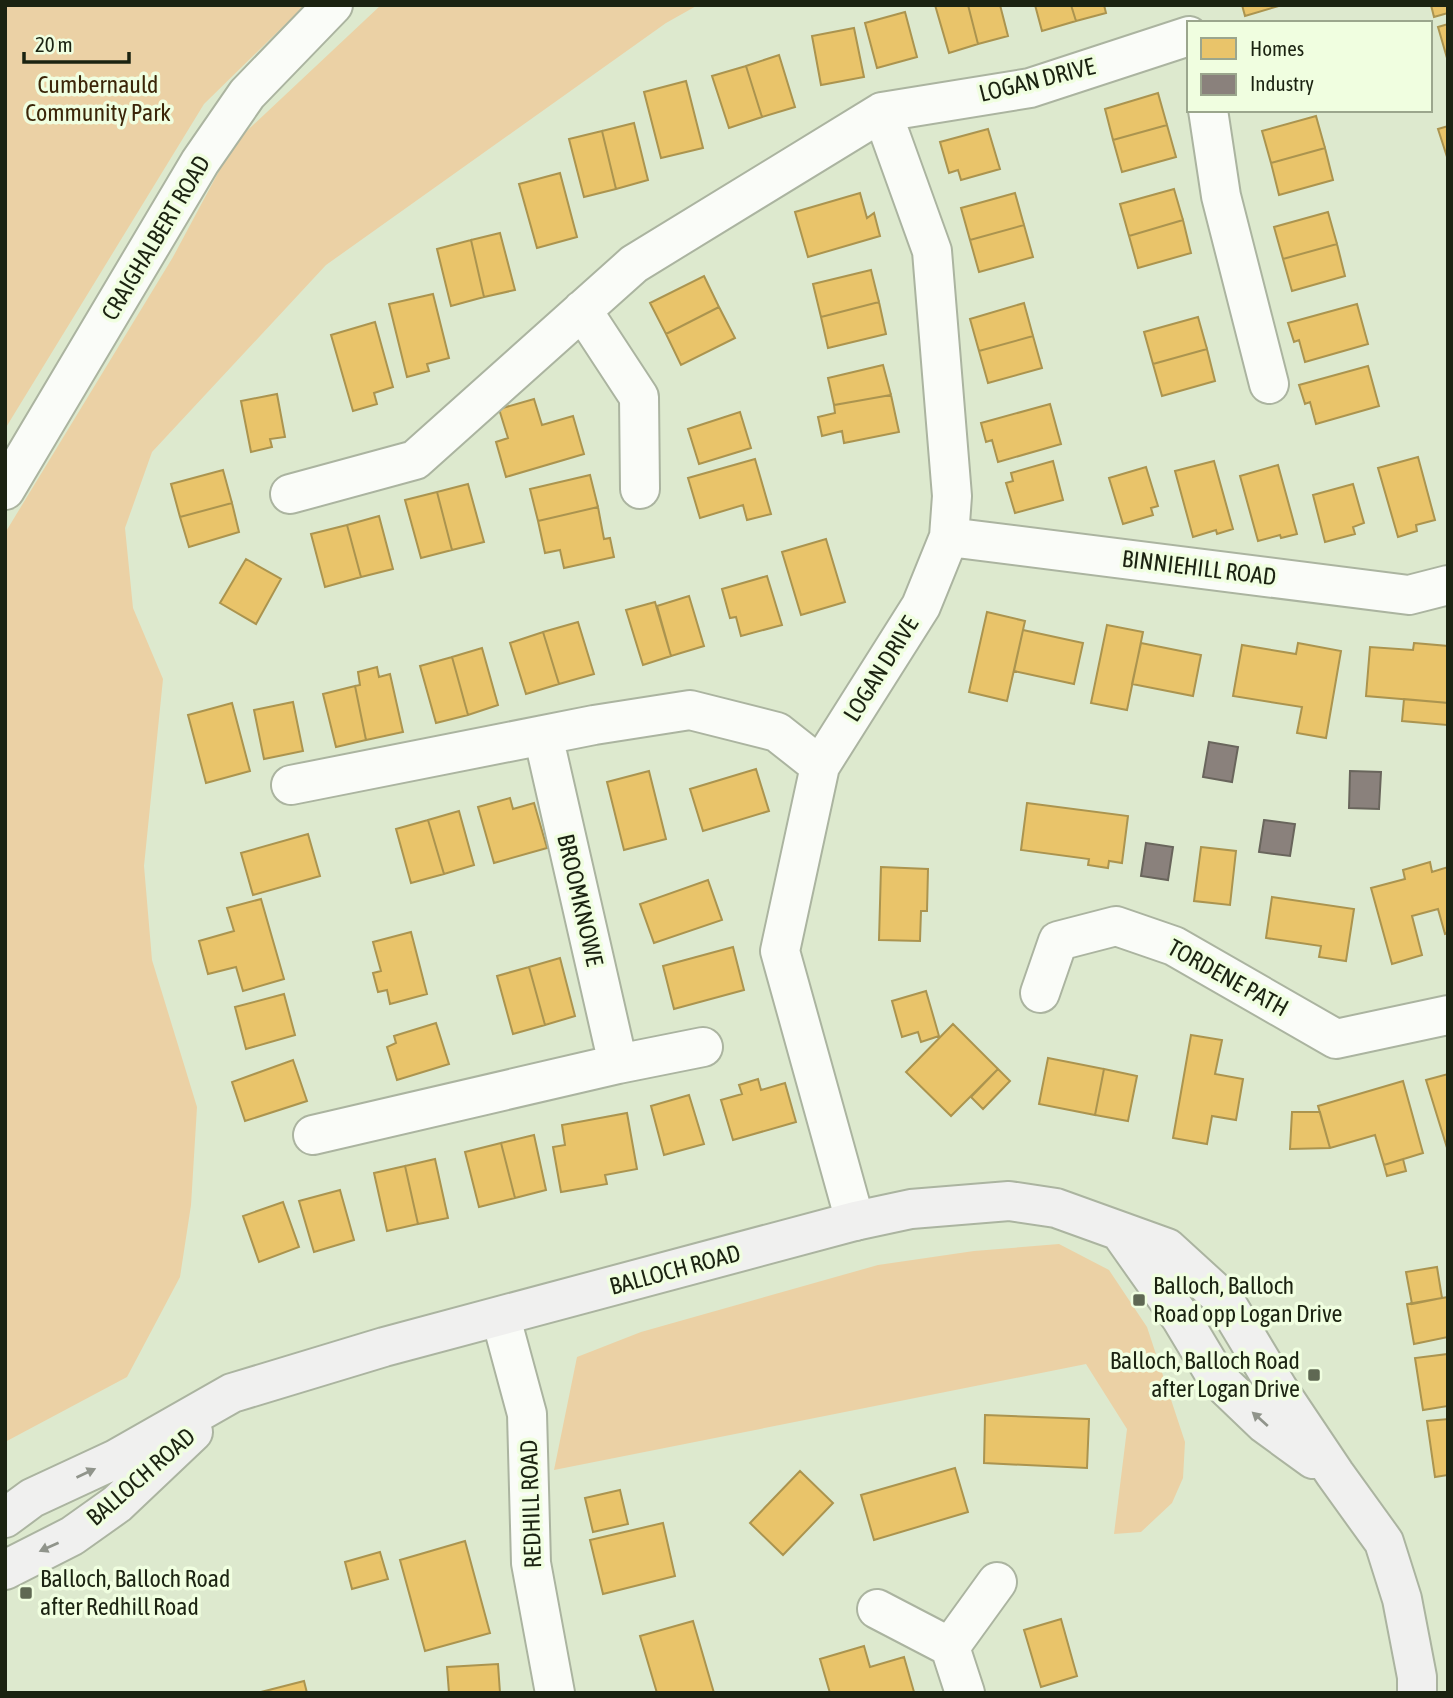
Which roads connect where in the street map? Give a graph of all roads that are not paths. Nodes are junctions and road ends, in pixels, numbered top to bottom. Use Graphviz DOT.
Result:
graph roads {
  1 [pos="333,5"];
  2 [pos="1187,37"];
  3 [pos="882,112"];
  4 [pos="1208,112"];
  5 [pos="582,310"];
  6 [pos="1269,384"];
  7 [pos="640,489"];
  8 [pos="5,490"];
  9 [pos="290,494"];
  10 [pos="949,537"];
  11 [pos="1448,585"];
  12 [pos="543,735"];
  13 [pos="820,766"];
  14 [pos="291,785"];
  15 [pos="1040,993"];
  16 [pos="1448,1015"];
  17 [pos="703,1047"];
  18 [pos="618,1064"];
  19 [pos="313,1135"];
  20 [pos="855,1221"];
  21 [pos="501,1318"];
  22 [pos="232,1393"];
  23 [pos="5,1518"];
  24 [pos="5,1570"];
  25 [pos="997,1582"];
  26 [pos="877,1609"];
  27 [pos="950,1647"];
  28 [pos="555,1693"];
  29 [pos="965,1693"];
  30 [pos="1417,1693"];
  1 -- 8 [label="street, CRAIGHALBERT ROAD"];
  2 -- 3 [label="street, LOGAN DRIVE"];
  3 -- 5 [label="street, LOGAN DRIVE"];
  3 -- 10 [label="street, LOGAN DRIVE"];
  4 -- 6 [label="street"];
  5 -- 7 [label="street"];
  5 -- 9 [label="street, LOGAN DRIVE"];
  10 -- 11 [label="street, BINNIEHILL ROAD"];
  10 -- 13 [label="street, LOGAN DRIVE"];
  12 -- 13 [label="street"];
  12 -- 14 [label="street"];
  12 -- 18 [label="street, BROOMKNOWE"];
  13 -- 20 [label="street, LOGAN DRIVE"];
  15 -- 16 [label="street, TORDENE PATH"];
  17 -- 18 [label="street"];
  18 -- 19 [label="street"];
  20 -- 21 [label="street, BALLOCH ROAD"];
  20 -- 30 [label="street, BALLOCH ROAD"];
  21 -- 22 [label="street, BALLOCH ROAD"];
  21 -- 28 [label="street, REDHILL ROAD"];
  23 -- 22 [label="street, BALLOCH ROAD, one-way"];
  22 -- 24 [label="street, BALLOCH ROAD, one-way"];
  25 -- 27 [label="street"];
  26 -- 27 [label="street"];
  27 -- 29 [label="street"];
}
